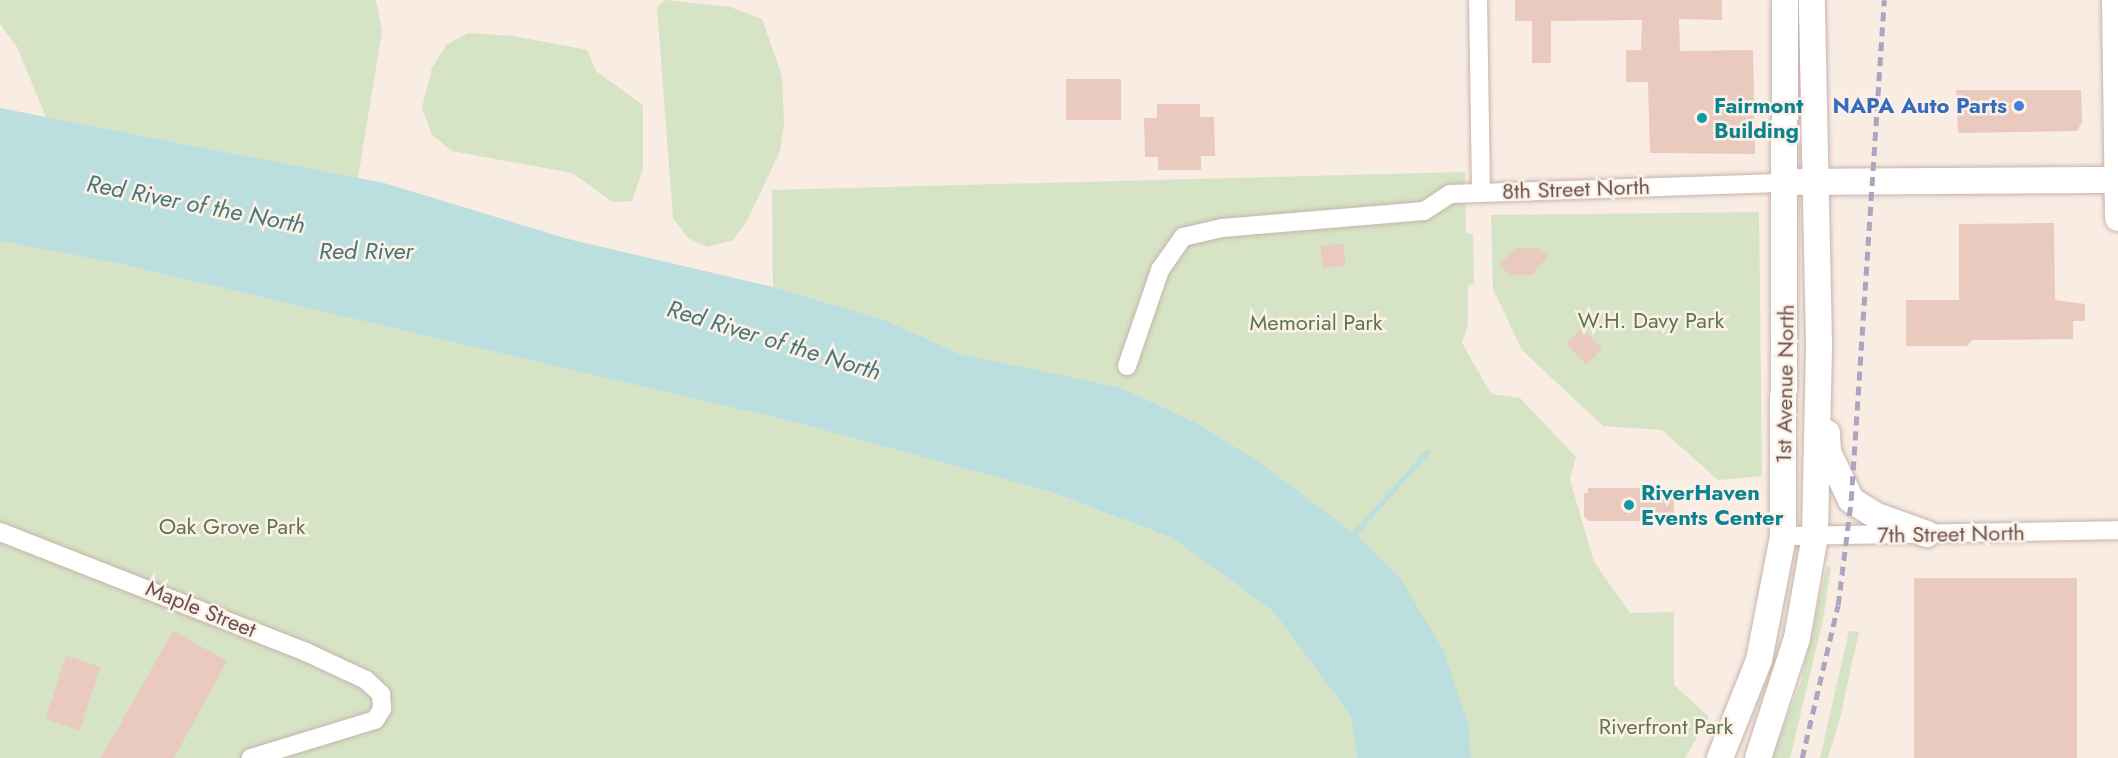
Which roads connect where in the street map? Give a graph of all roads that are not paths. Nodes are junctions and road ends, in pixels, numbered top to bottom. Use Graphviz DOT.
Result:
graph roads {
  1 [pos="1478,0"];
  2 [pos="1785,0"];
  3 [pos="1812,0"];
  4 [pos="2115,0"];
  5 [pos="2118,180"];
  6 [pos="1816,182"];
  7 [pos="1786,183"];
  8 [pos="1481,192"];
  9 [pos="2118,218"];
  10 [pos="1819,344"];
  11 [pos="1127,366"];
  12 [pos="2118,530"];
  13 [pos="0,532"];
  14 [pos="1927,534"];
  15 [pos="1783,536"];
  16 [pos="1815,536"];
  17 [pos="251,758"];
  18 [pos="1720,758"];
  19 [pos="1758,758"];
  1 -- 8 [label="street"];
  2 -- 7 [label="main road, 1st Avenue North"];
  3 -- 6 [label="main road, 1st Avenue North"];
  4 -- 5 [label="main road"];
  5 -- 6 [label="main road, 8th Street North"];
  5 -- 9 [label="main road"];
  6 -- 7 [label="main road, 8th Street North"];
  6 -- 10 [label="main road, 1st Avenue North"];
  7 -- 8 [label="street, 8th Street North"];
  7 -- 15 [label="main road, 1st Avenue North"];
  8 -- 11 [label="street, 8th Street North"];
  10 -- 14 [label="main road"];
  10 -- 16 [label="main road, 1st Avenue North"];
  12 -- 14 [label="street, 7th Street North"];
  13 -- 17 [label="street, Maple Street"];
  14 -- 16 [label="street, 7th Street North"];
  15 -- 16 [label="street, 7th Street North"];
  15 -- 18 [label="main road, 1st Avenue North"];
  16 -- 19 [label="main road, 1st Avenue North"];
}
